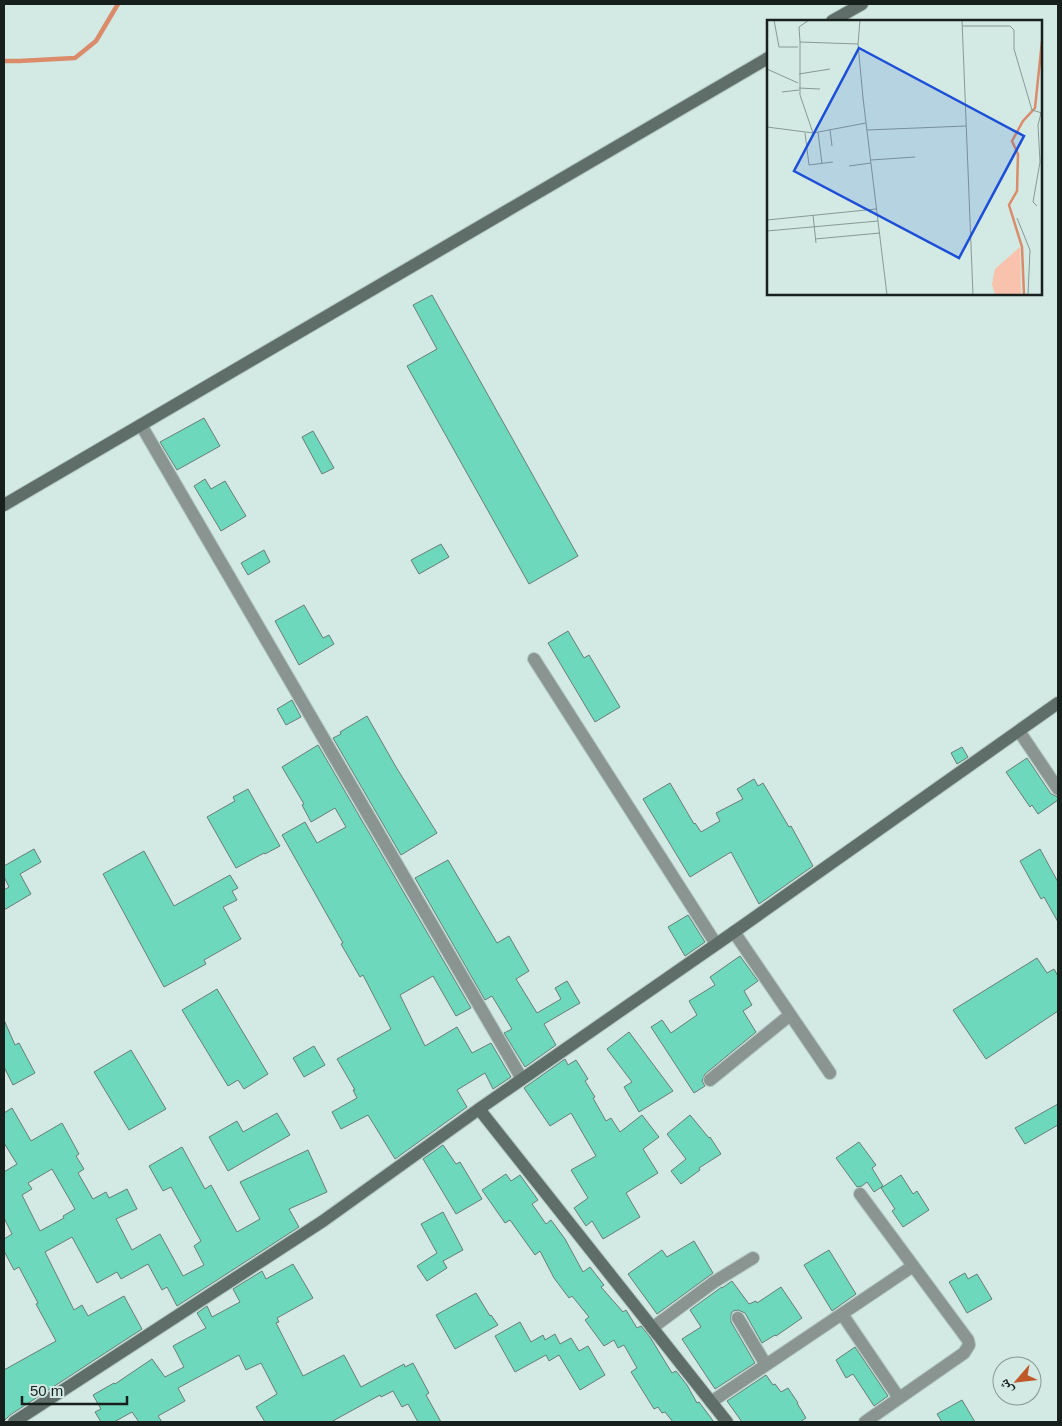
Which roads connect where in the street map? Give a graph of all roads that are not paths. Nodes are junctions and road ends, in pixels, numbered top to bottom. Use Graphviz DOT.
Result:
graph roads {
  1 [pos="862,4"];
  2 [pos="834,20"];
  3 [pos="767,59"];
  4 [pos="141,425"];
  5 [pos="4,505"];
  6 [pos="534,658"];
  7 [pos="1058,703"];
  8 [pos="1019,731"];
  9 [pos="1058,789"];
  10 [pos="734,932"];
  11 [pos="716,944"];
  12 [pos="790,1016"];
  13 [pos="830,1073"];
  14 [pos="522,1079"];
  15 [pos="710,1080"];
  16 [pos="479,1109"];
  17 [pos="860,1194"];
  18 [pos="753,1258"];
  19 [pos="913,1266"];
  20 [pos="842,1314"];
  21 [pos="738,1318"];
  22 [pos="652,1328"];
  23 [pos="766,1365"];
  24 [pos="899,1398"];
  25 [pos="711,1402"];
  26 [pos="14,1422"];
  27 [pos="727,1422"];
  28 [pos="865,1422"];
  1 -- 2 [label="main road"];
  3 -- 4 [label="main road"];
  4 -- 5 [label="main road"];
  4 -- 14 [label="street"];
  6 -- 11 [label="street"];
  7 -- 8 [label="main road"];
  8 -- 9 [label="street"];
  8 -- 10 [label="main road"];
  10 -- 11 [label="main road"];
  10 -- 12 [label="street"];
  11 -- 14 [label="main road"];
  12 -- 13 [label="street"];
  12 -- 15 [label="street"];
  14 -- 16 [label="main road"];
  16 -- 22 [label="main road"];
  16 -- 26 [label="main road"];
  17 -- 19 [label="street"];
  18 -- 22 [label="street"];
  19 -- 20 [label="street"];
  19 -- 24 [label="street"];
  20 -- 23 [label="street"];
  20 -- 24 [label="street"];
  21 -- 23 [label="street"];
  22 -- 25 [label="main road"];
  23 -- 25 [label="street"];
  24 -- 28 [label="street"];
  25 -- 27 [label="main road"];
}
